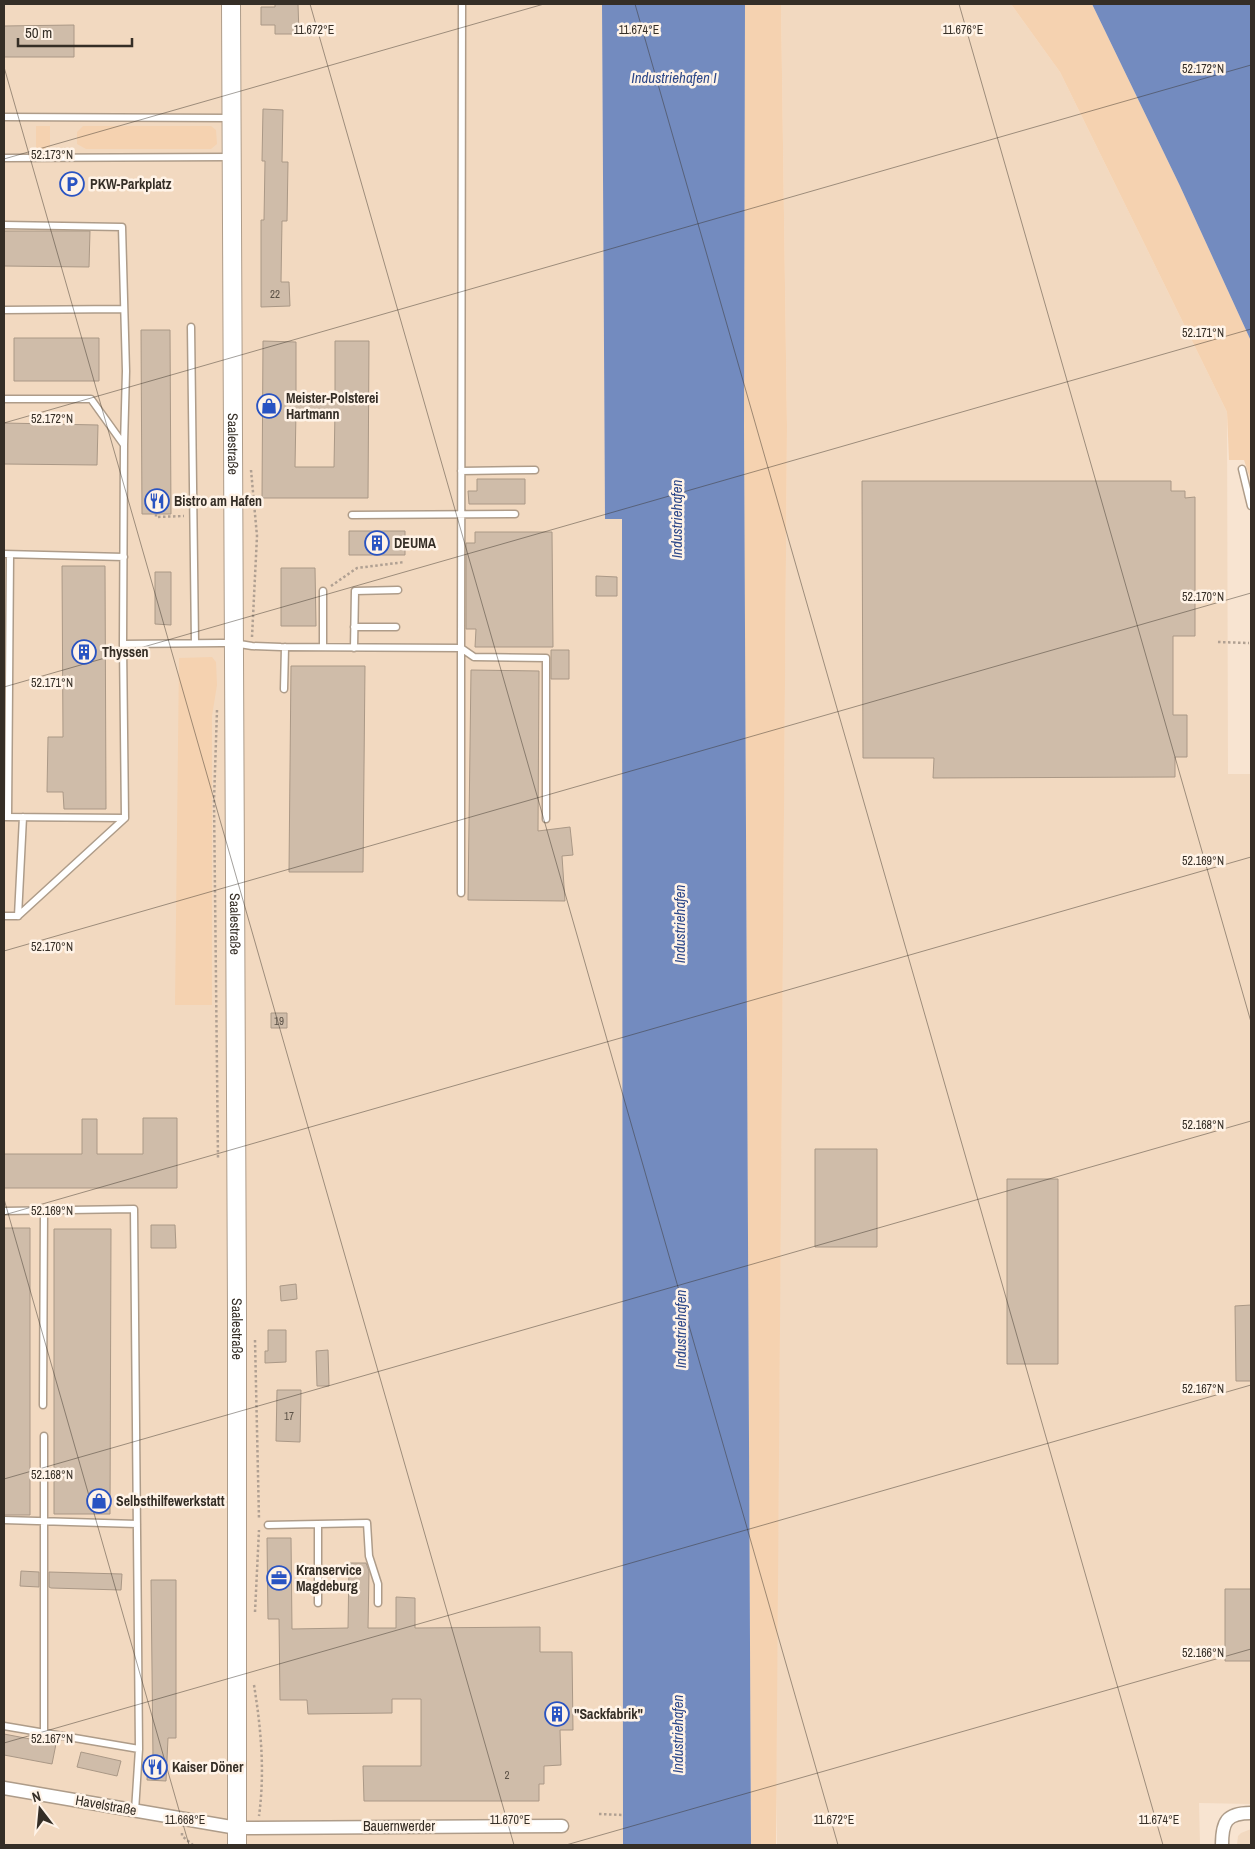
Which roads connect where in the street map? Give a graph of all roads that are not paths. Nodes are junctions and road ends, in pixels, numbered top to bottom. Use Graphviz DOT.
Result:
graph roads {
  1 [pos="231,4"];
  2 [pos="462,4"];
  3 [pos="4,117"];
  4 [pos="231,118"];
  5 [pos="231,157"];
  6 [pos="4,158"];
  7 [pos="4,225"];
  8 [pos="124,309"];
  9 [pos="4,310"];
  10 [pos="191,327"];
  11 [pos="4,399"];
  12 [pos="124,445"];
  13 [pos="1242,469"];
  14 [pos="536,470"];
  15 [pos="461,471"];
  16 [pos="1251,506"];
  17 [pos="461,513"];
  18 [pos="514,514"];
  19 [pos="352,515"];
  20 [pos="7,555"];
  21 [pos="124,557"];
  22 [pos="323,590"];
  23 [pos="398,590"];
  24 [pos="354,627"];
  25 [pos="396,627"];
  26 [pos="195,643"];
  27 [pos="233,643"];
  28 [pos="123,644"];
  29 [pos="285,647"];
  30 [pos="324,647"];
  31 [pos="354,648"];
  32 [pos="461,648"];
  33 [pos="284,689"];
  34 [pos="6,817"];
  35 [pos="23,817"];
  36 [pos="126,818"];
  37 [pos="546,819"];
  38 [pos="461,893"];
  39 [pos="4,916"];
  40 [pos="18,916"];
  41 [pos="44,1210"];
  42 [pos="4,1211"];
  43 [pos="43,1405"];
  44 [pos="44,1436"];
  45 [pos="4,1520"];
  46 [pos="44,1521"];
  47 [pos="137,1524"];
  48 [pos="318,1524"];
  49 [pos="268,1525"];
  50 [pos="318,1603"];
  51 [pos="378,1603"];
  52 [pos="4,1726"];
  53 [pos="44,1733"];
  54 [pos="139,1750"];
  55 [pos="4,1788"];
  56 [pos="135,1810"];
  57 [pos="1251,1813"];
  58 [pos="562,1826"];
  59 [pos="237,1837"];
  60 [pos="1222,1845"];
  1 -- 4 [label="main road, Saalestraße"];
  2 -- 15 [label="lane"];
  3 -- 4 [label="lane"];
  4 -- 5 [label="main road, Saalestraße"];
  5 -- 6 [label="lane"];
  5 -- 27 [label="main road, Saalestraße"];
  7 -- 8 [label="lane"];
  8 -- 9 [label="lane"];
  8 -- 12 [label="lane"];
  10 -- 26 [label="lane"];
  11 -- 12 [label="lane"];
  12 -- 21 [label="lane"];
  13 -- 16 [label="lane"];
  14 -- 15 [label="lane"];
  15 -- 17 [label="lane"];
  17 -- 18 [label="lane"];
  17 -- 19 [label="lane"];
  17 -- 32 [label="lane"];
  20 -- 21 [label="lane"];
  20 -- 34 [label="lane"];
  21 -- 28 [label="lane"];
  22 -- 30 [label="lane"];
  23 -- 24 [label="lane"];
  24 -- 25 [label="lane"];
  24 -- 31 [label="lane"];
  26 -- 27 [label="lane"];
  26 -- 28 [label="lane"];
  27 -- 29 [label="lane"];
  27 -- 59 [label="main road, Saalestraße"];
  28 -- 36 [label="lane"];
  29 -- 30 [label="lane"];
  29 -- 33 [label="lane"];
  30 -- 31 [label="lane"];
  31 -- 32 [label="lane"];
  32 -- 37 [label="lane"];
  32 -- 38 [label="lane"];
  34 -- 35 [label="lane"];
  35 -- 36 [label="lane"];
  35 -- 40 [label="lane"];
  36 -- 40 [label="lane"];
  39 -- 40 [label="lane"];
  41 -- 42 [label="lane"];
  41 -- 43 [label="lane"];
  41 -- 47 [label="lane"];
  44 -- 46 [label="lane"];
  45 -- 46 [label="lane"];
  46 -- 47 [label="lane"];
  46 -- 53 [label="lane"];
  47 -- 54 [label="lane"];
  48 -- 49 [label="lane"];
  48 -- 50 [label="lane"];
  48 -- 51 [label="lane"];
  52 -- 53 [label="lane"];
  53 -- 54 [label="lane"];
  54 -- 56 [label="lane"];
  55 -- 56 [label="street, Havelstraße"];
  56 -- 59 [label="street, Havelstraße"];
  57 -- 60 [label="street"];
  58 -- 59 [label="street, Bauernwerder"];
}
